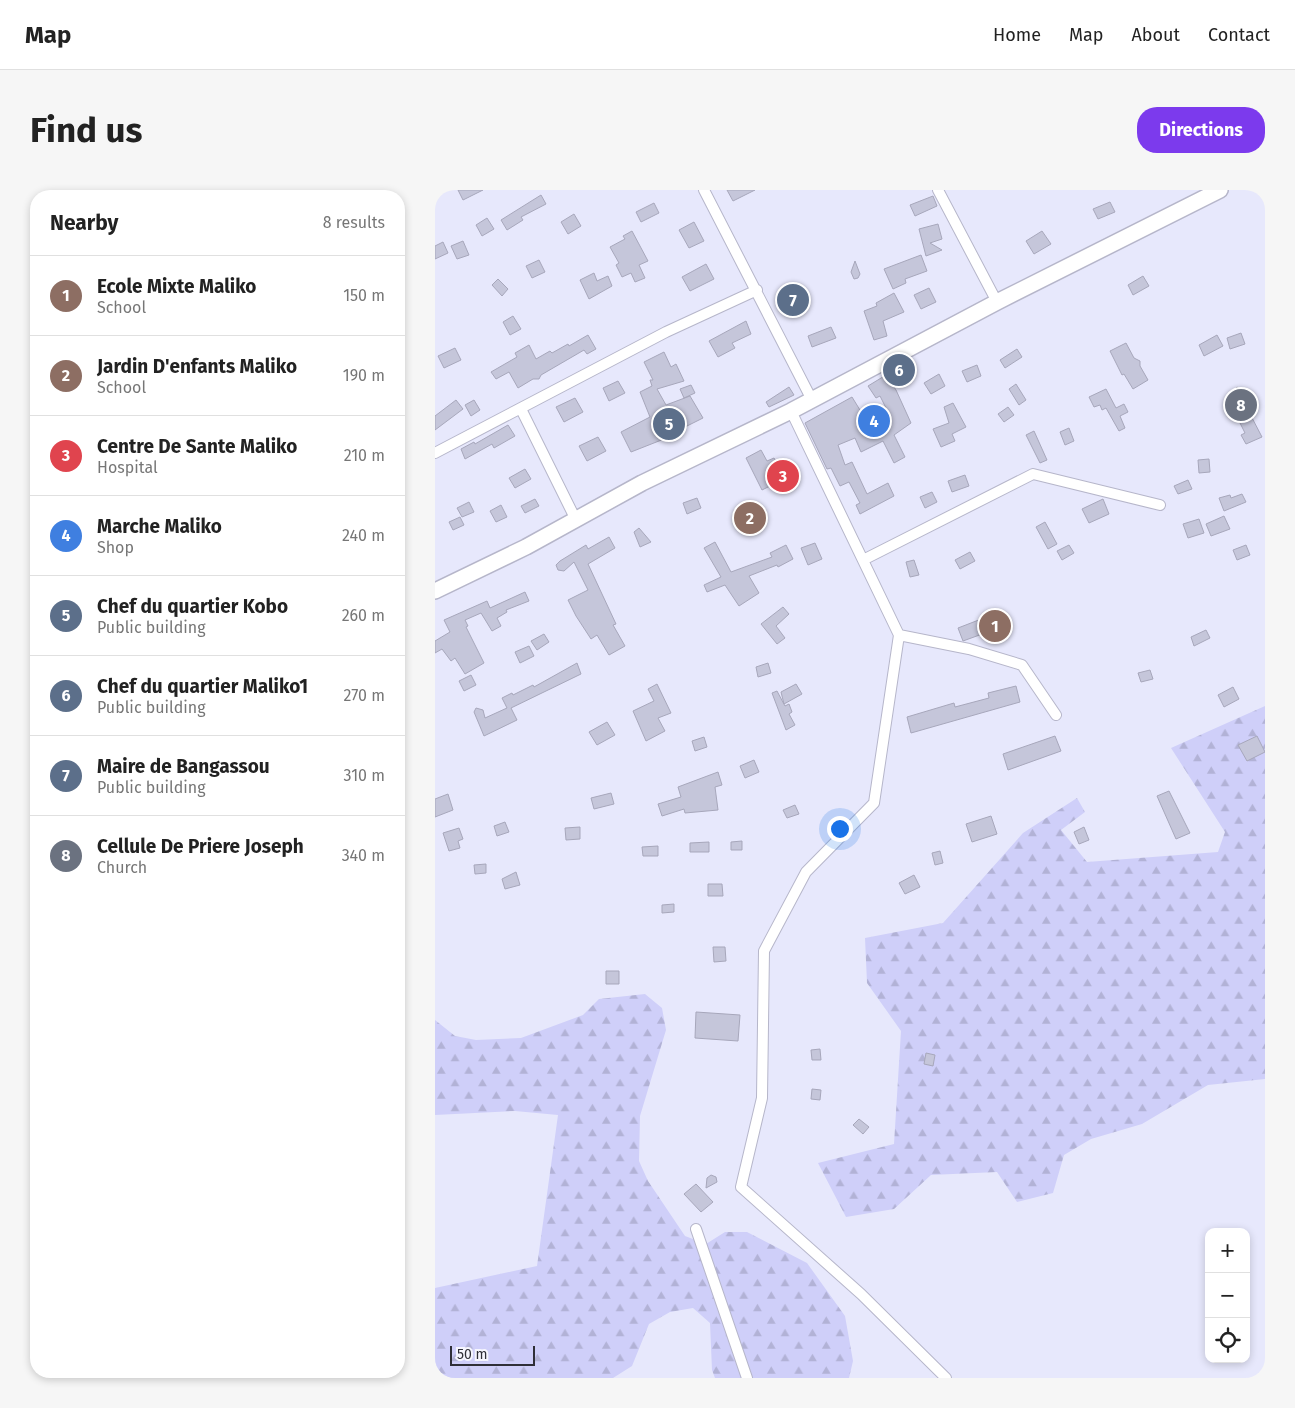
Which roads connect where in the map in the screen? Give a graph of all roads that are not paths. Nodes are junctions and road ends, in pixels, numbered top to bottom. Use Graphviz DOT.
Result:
graph roads {
  1 [pos="704,190"];
  2 [pos="938,190"];
  3 [pos="1220,190"];
  4 [pos="757,290"];
  5 [pos="997,302"];
  6 [pos="812,400"];
  7 [pos="521,409"];
  8 [pos="791,411"];
  9 [pos="435,453"];
  10 [pos="1160,505"];
  11 [pos="576,520"];
  12 [pos="863,560"];
  13 [pos="435,591"];
  14 [pos="899,635"];
  15 [pos="1056,715"];
  16 [pos="696,1229"];
  17 [pos="747,1378"];
  18 [pos="947,1378"];
  1 -- 4 [label="street"];
  2 -- 5 [label="street"];
  3 -- 5 [label="main road"];
  4 -- 6 [label="street"];
  4 -- 7 [label="street"];
  5 -- 6 [label="main road"];
  6 -- 8 [label="main road"];
  7 -- 9 [label="street"];
  7 -- 11 [label="street"];
  8 -- 11 [label="main road"];
  8 -- 12 [label="street"];
  10 -- 12 [label="street"];
  11 -- 13 [label="main road"];
  12 -- 14 [label="street"];
  14 -- 15 [label="street"];
  14 -- 18 [label="street"];
  16 -- 17 [label="street"];
}
